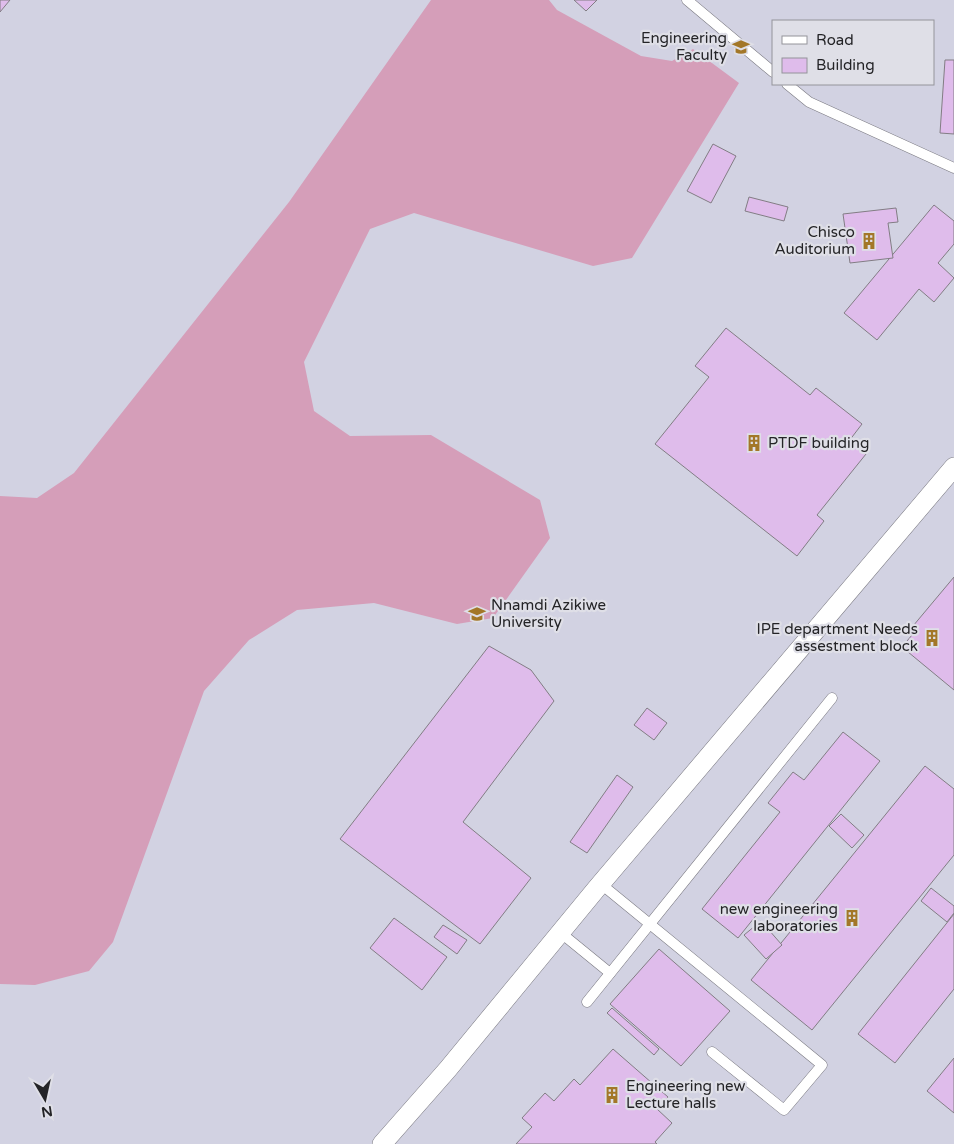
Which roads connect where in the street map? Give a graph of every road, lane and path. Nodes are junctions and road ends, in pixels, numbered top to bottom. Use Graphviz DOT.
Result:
graph roads {
  1 [pos="687,0"];
  2 [pos="772,71"];
  3 [pos="788,85"];
  4 [pos="954,168"];
  5 [pos="954,467"];
  6 [pos="832,698"];
  7 [pos="601,884"];
  8 [pos="650,924"];
  9 [pos="561,933"];
  10 [pos="610,973"];
  11 [pos="588,1002"];
  12 [pos="712,1052"];
  13 [pos="382,1144"];
  1 -- 2 [label="lane"];
  3 -- 4 [label="lane"];
  5 -- 7 [label="street"];
  6 -- 8 [label="lane"];
  7 -- 8 [label="lane"];
  7 -- 9 [label="street"];
  8 -- 10 [label="lane"];
  8 -- 12 [label="lane"];
  9 -- 10 [label="lane"];
  9 -- 13 [label="street"];
  10 -- 11 [label="lane"];
}
